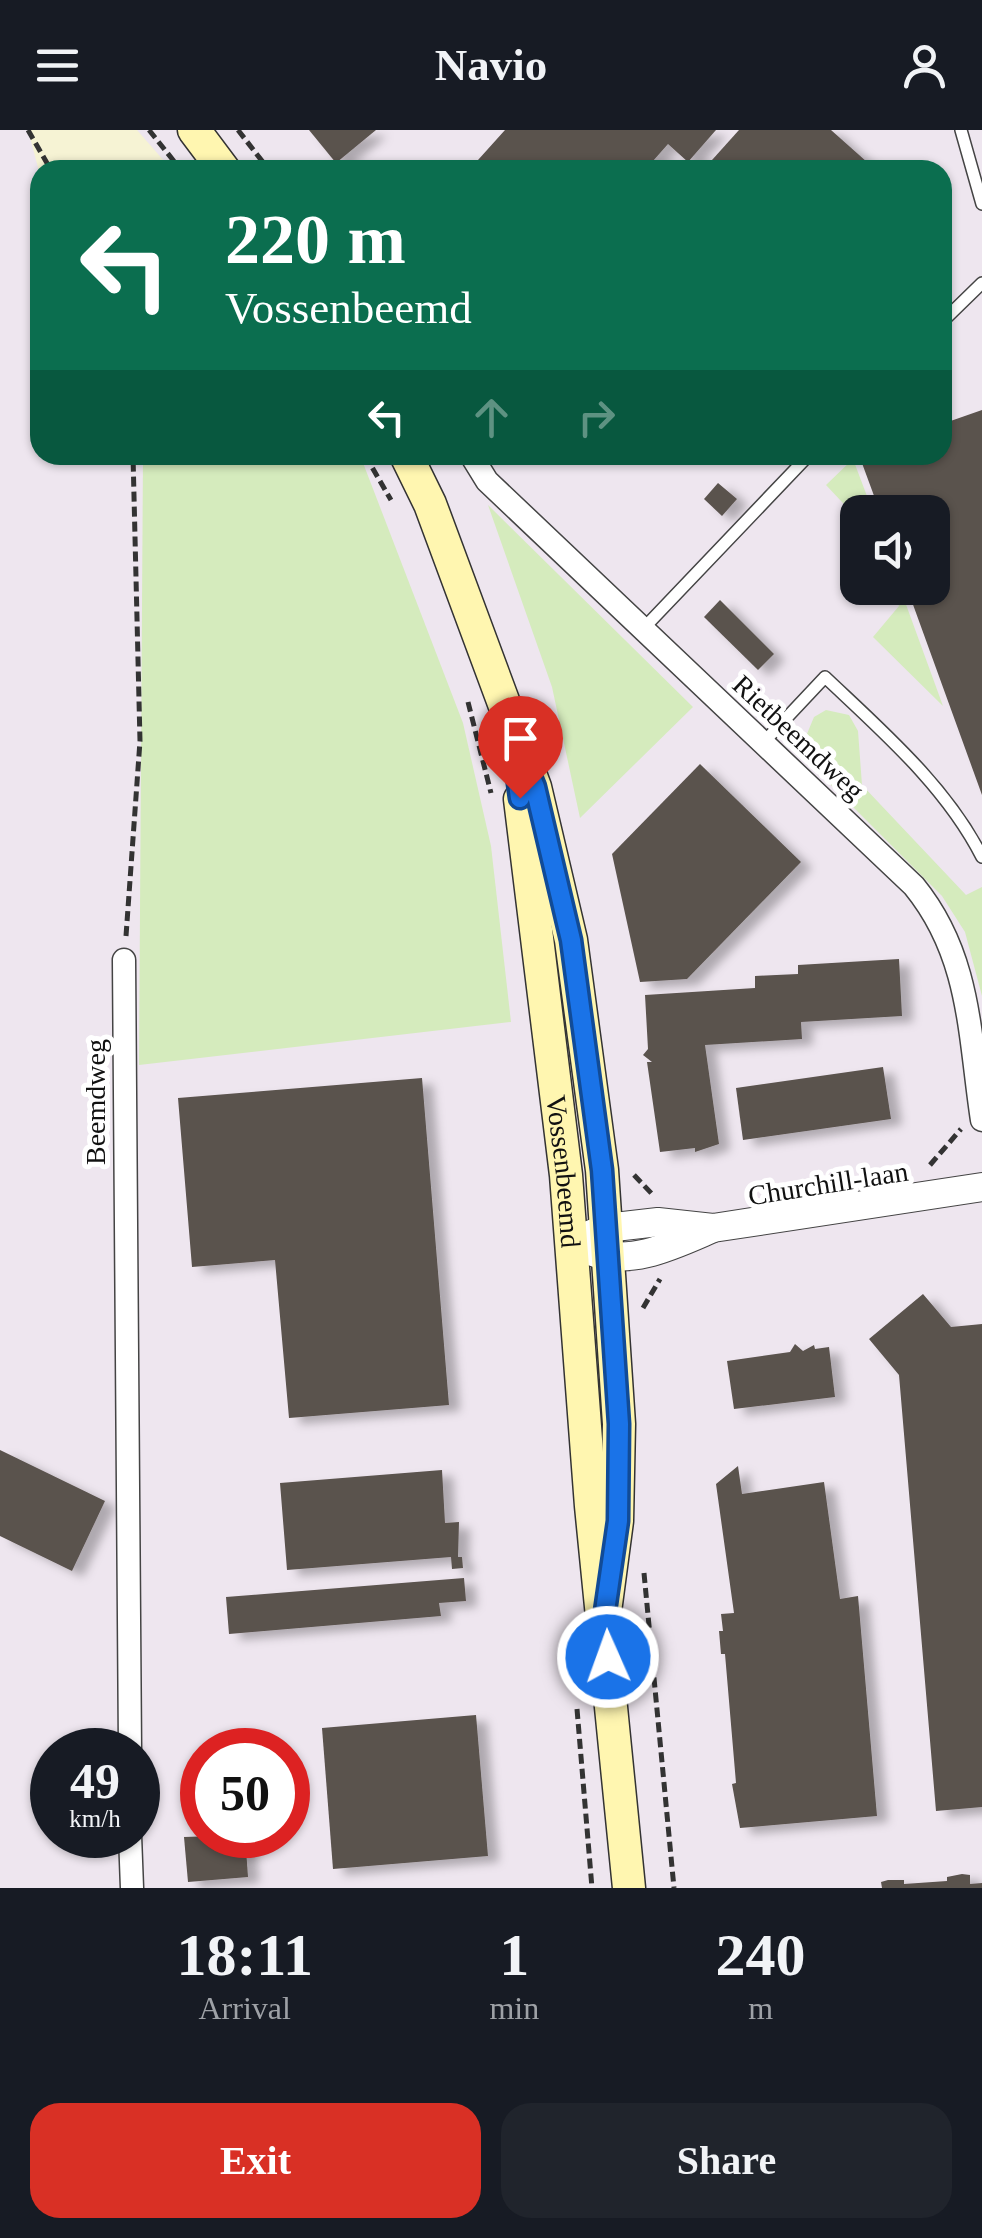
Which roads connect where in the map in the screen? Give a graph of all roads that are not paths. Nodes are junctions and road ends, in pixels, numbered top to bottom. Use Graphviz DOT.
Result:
graph roads {
  1 [pos="194,130"];
  2 [pos="960,130"];
  3 [pos="216,160"];
  4 [pos="982,204"];
  5 [pos="982,283"];
  6 [pos="952,312"];
  7 [pos="411,465"];
  8 [pos="477,465"];
  9 [pos="799,465"];
  10 [pos="642,630"];
  11 [pos="510,725"];
  12 [pos="762,744"];
  13 [pos="982,857"];
  14 [pos="124,960"];
  15 [pos="976,1124"];
  16 [pos="982,1187"];
  17 [pos="570,1243"];
  18 [pos="607,1243"];
  19 [pos="604,1618"];
  20 [pos="130,1728"];
  21 [pos="131,1858"];
  22 [pos="132,1888"];
  23 [pos="629,1888"];
  1 -- 3 [label="main road"];
  2 -- 4 [label="lane"];
  5 -- 6 [label="lane"];
  7 -- 11 [label="main road, Vossenbeemd"];
  8 -- 10 [label="street, Rietbeemdweg"];
  9 -- 10 [label="lane"];
  10 -- 12 [label="street, Rietbeemdweg"];
  11 -- 17 [label="main road, Vossenbeemd"];
  11 -- 18 [label="main road, Vossenbeemd"];
  12 -- 13 [label="lane"];
  12 -- 15 [label="street, Rietbeemdweg"];
  14 -- 20 [label="street, Beemdweg"];
  16 -- 18 [label="street, Churchill-laan"];
  17 -- 18 [label="street, Churchill-laan"];
  17 -- 19 [label="main road, Vossenbeemd"];
  18 -- 19 [label="main road, Vossenbeemd"];
  19 -- 23 [label="main road, Vossenbeemd"];
  21 -- 22 [label="street"];
}
